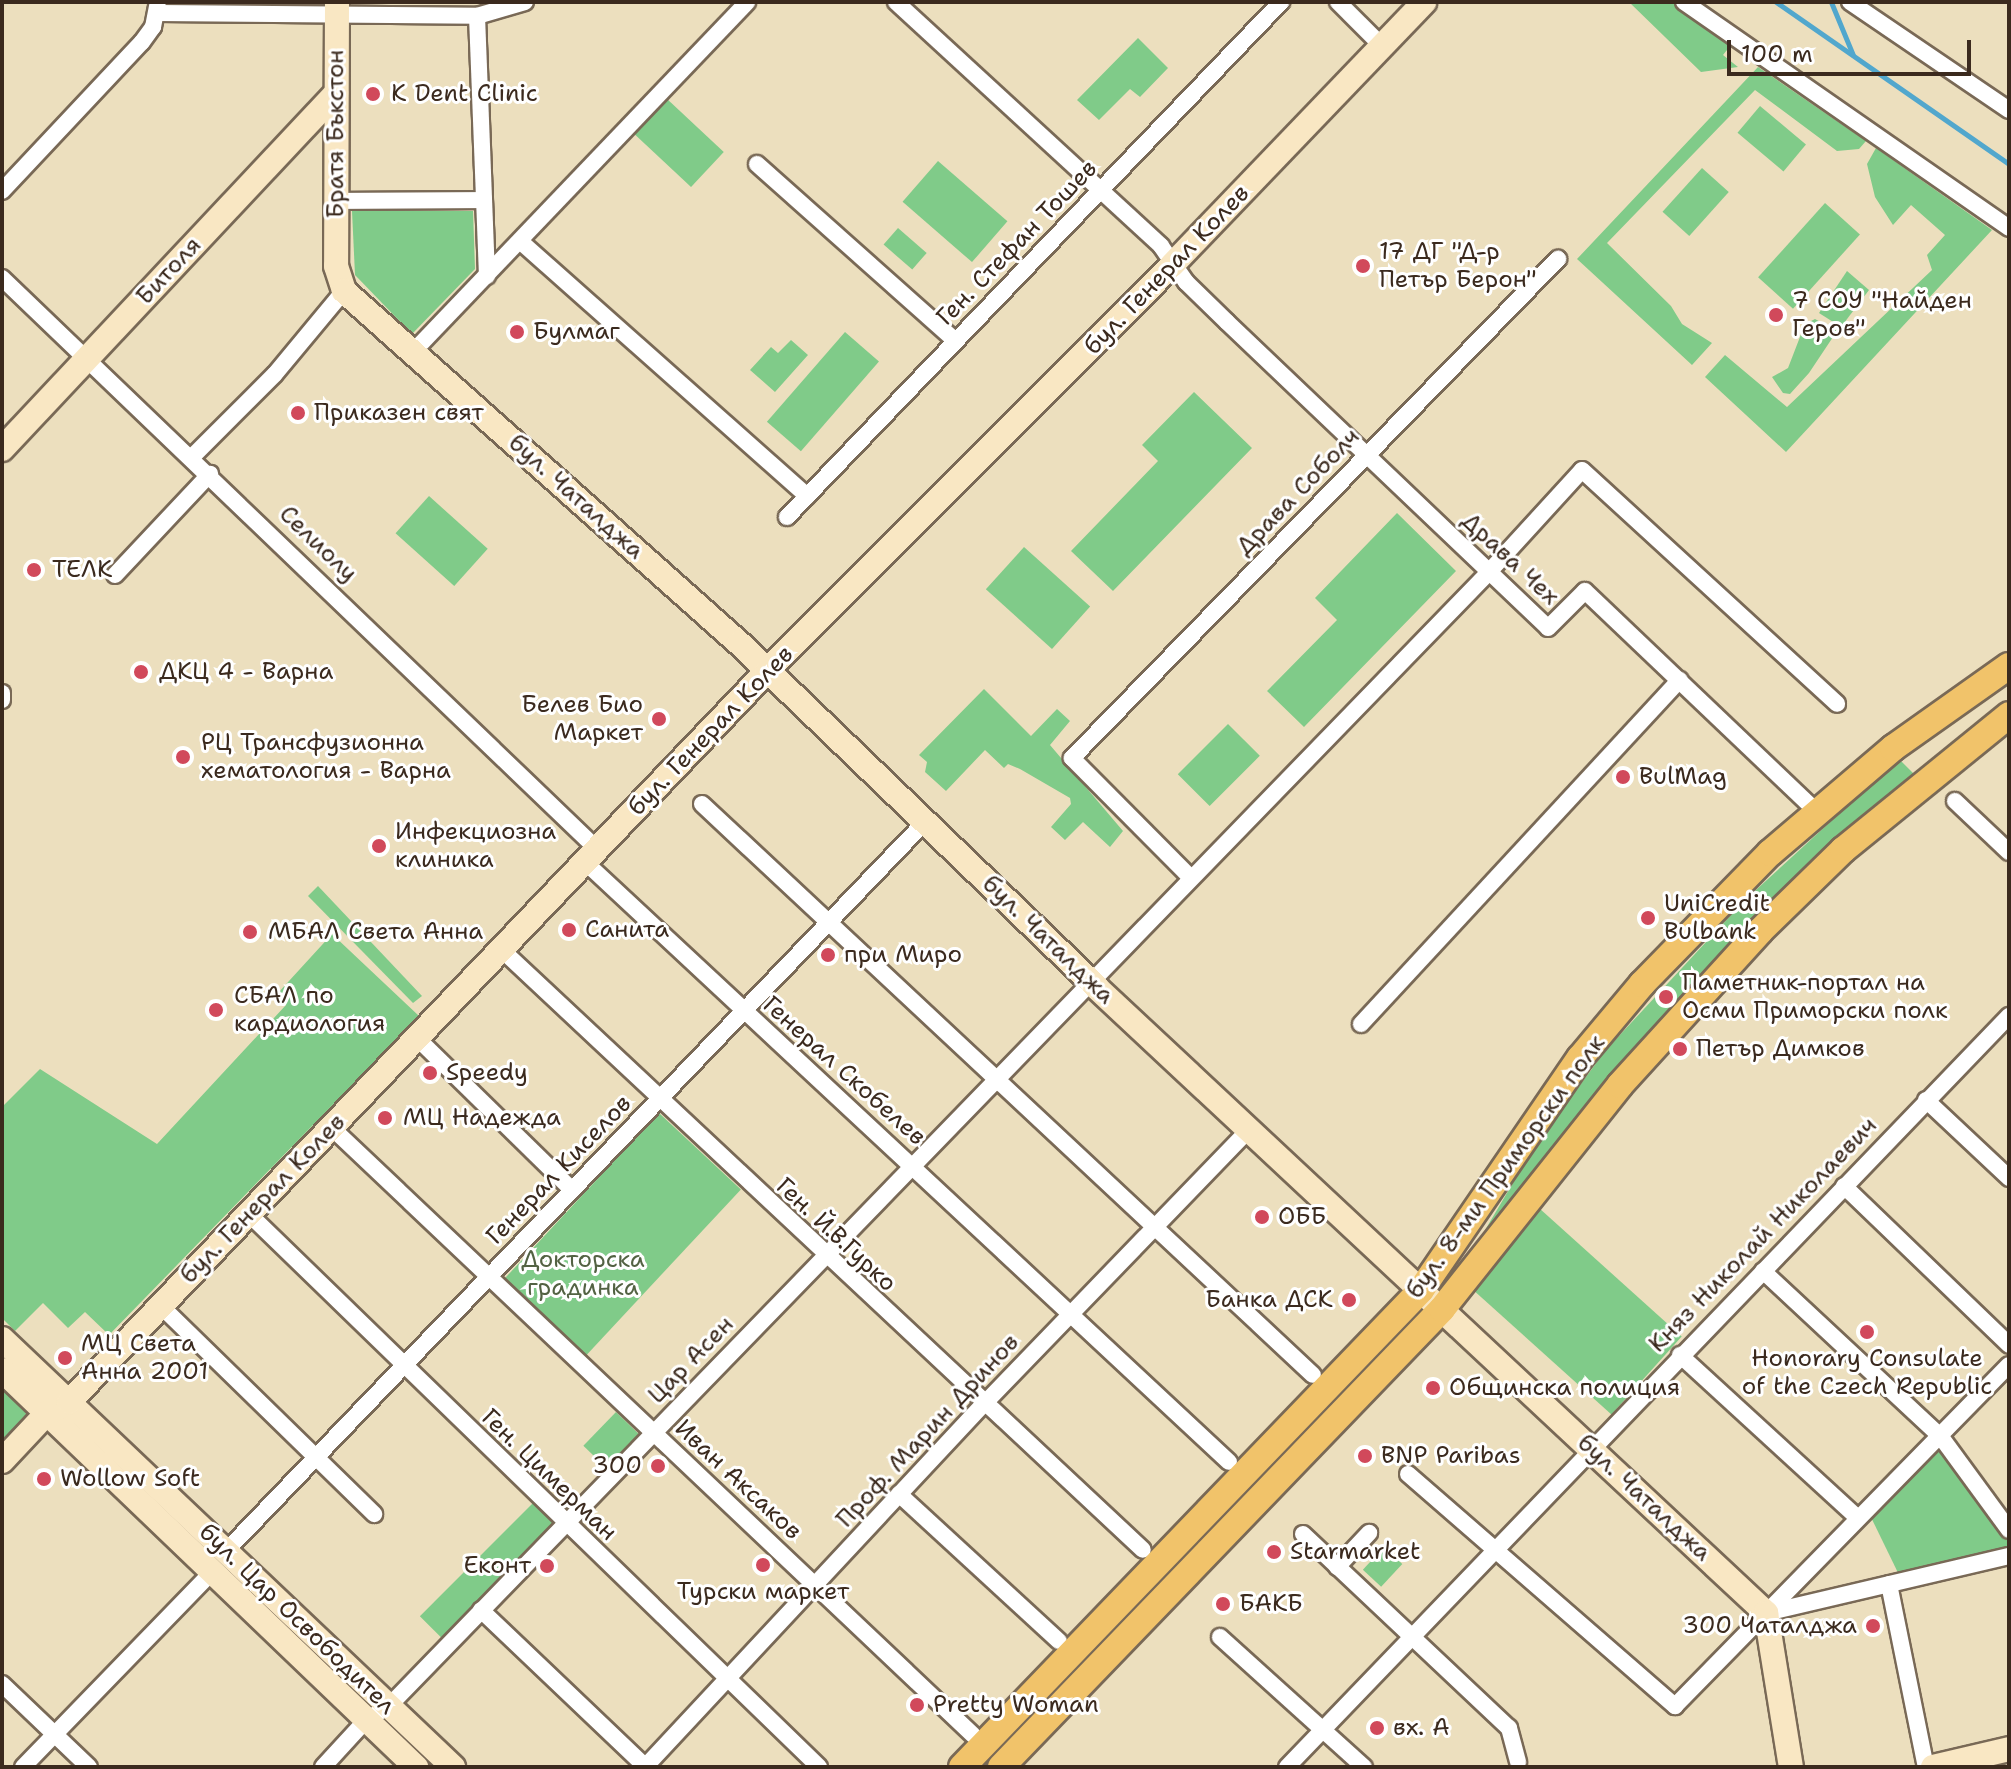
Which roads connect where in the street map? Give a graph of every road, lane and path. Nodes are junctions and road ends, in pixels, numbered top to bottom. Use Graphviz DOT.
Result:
graph roads {
  1 [pos="525,2"];
  2 [pos="747,2"];
  3 [pos="896,2"];
  4 [pos="1281,2"];
  5 [pos="1338,2"];
  6 [pos="1424,2"];
  7 [pos="1684,2"];
  8 [pos="1856,6"];
  9 [pos="337,7"];
  10 [pos="158,8"];
  11 [pos="477,16"];
  12 [pos="1382,46"];
  13 [pos="336,93"];
  14 [pos="2009,110"];
  15 [pos="312,118"];
  16 [pos="336,128"];
  17 [pos="757,164"];
  18 [pos="2,191"];
  19 [pos="1100,191"];
  20 [pos="484,200"];
  21 [pos="335,201"];
  22 [pos="2009,228"];
  23 [pos="520,241"];
  24 [pos="1558,259"];
  25 [pos="1173,264"];
  26 [pos="336,266"];
  27 [pos="487,276"];
  28 [pos="2,278"];
  29 [pos="344,291"];
  30 [pos="956,341"];
  31 [pos="412,353"];
  32 [pos="87,359"];
  33 [pos="2,449"];
  34 [pos="1367,456"];
  35 [pos="192,457"];
  36 [pos="210,474"];
  37 [pos="807,496"];
  38 [pos="787,517"];
  39 [pos="1488,573"];
  40 [pos="115,575"];
  41 [pos="2009,666"];
  42 [pos="767,671"];
  43 [pos="1680,680"];
  44 [pos="1837,704"];
  45 [pos="2009,715"];
  46 [pos="1955,801"];
  47 [pos="702,804"];
  48 [pos="1817,812"];
  49 [pos="925,822"];
  50 [pos="2009,852"];
  51 [pos="591,855"];
  52 [pos="1191,878"];
  53 [pos="830,922"];
  54 [pos="501,949"];
  55 [pos="1088,980"];
  56 [pos="744,1012"];
  57 [pos="2008,1018"];
  58 [pos="1361,1024"];
  59 [pos="417,1038"];
  60 [pos="995,1076"];
  61 [pos="1926,1100"];
  62 [pos="658,1101"];
  63 [pos="331,1127"];
  64 [pos="1249,1130"];
  65 [pos="911,1164"];
  66 [pos="2009,1178"];
  67 [pos="1844,1186"];
  68 [pos="572,1190"];
  69 [pos="249,1214"];
  70 [pos="1153,1227"];
  71 [pos="824,1257"];
  72 [pos="1763,1271"];
  73 [pos="489,1277"];
  74 [pos="1421,1290"];
  75 [pos="161,1306"];
  76 [pos="1442,1309"];
  77 [pos="1072,1315"];
  78 [pos="2,1339"];
  79 [pos="2009,1345"];
  80 [pos="1680,1355"];
  81 [pos="2009,1365"];
  82 [pos="402,1368"];
  83 [pos="2,1370"];
  84 [pos="1313,1375"];
  85 [pos="983,1405"];
  86 [pos="58,1408"];
  87 [pos="653,1433"];
  88 [pos="1941,1437"];
  89 [pos="1591,1447"];
  90 [pos="316,1457"];
  91 [pos="2,1461"];
  92 [pos="1229,1462"];
  93 [pos="1408,1474"];
  94 [pos="899,1494"];
  95 [pos="374,1514"];
  96 [pos="1857,1517"];
  97 [pos="565,1524"];
  98 [pos="2009,1530"];
  99 [pos="1369,1533"];
  100 [pos="1303,1534"];
  101 [pos="1494,1548"];
  102 [pos="227,1550"];
  103 [pos="1143,1550"];
  104 [pos="2009,1556"];
  105 [pos="1337,1567"];
  106 [pos="213,1571"];
  107 [pos="1889,1584"];
  108 [pos="816,1586"];
  109 [pos="481,1610"];
  110 [pos="1766,1613"];
  111 [pos="1220,1637"];
  112 [pos="1410,1637"];
  113 [pos="1059,1641"];
  114 [pos="729,1679"];
  115 [pos="2,1684"];
  116 [pos="389,1706"];
  117 [pos="366,1720"];
  118 [pos="1323,1729"];
  119 [pos="55,1735"];
  120 [pos="973,1735"];
  121 [pos="2009,1749"];
  122 [pos="1518,1762"];
  123 [pos="1976,1762"];
  124 [pos="23,1767"];
  125 [pos="89,1767"];
  126 [pos="323,1767"];
  127 [pos="416,1767"];
  128 [pos="453,1767"];
  129 [pos="646,1767"];
  130 [pos="819,1767"];
  131 [pos="962,1767"];
  132 [pos="1001,1767"];
  133 [pos="1287,1767"];
  134 [pos="1364,1767"];
  135 [pos="1791,1767"];
  136 [pos="1926,1767"];
  137 [pos="1933,1767"];
  1 -- 11 [label="street"];
  2 -- 23 [label="street"];
  3 -- 19 [label="street, Драва Чех"];
  4 -- 19 [label="street, Ген. Стефан Тошев"];
  5 -- 12 [label="street"];
  6 -- 12 [label="street, бул. Генерал Колев"];
  7 -- 22 [label="street"];
  8 -- 14 [label="street"];
  9 -- 10 [label="street"];
  9 -- 11 [label="street"];
  9 -- 13 [label="street, Братя Бъкстон"];
  10 -- 18 [label="street"];
  11 -- 20 [label="street"];
  12 -- 25 [label="street, бул. Генерал Колев"];
  13 -- 15 [label="street, Битоля"];
  13 -- 16 [label="street, Братя Бъкстон"];
  15 -- 16 [label="street"];
  15 -- 32 [label="street, Битоля"];
  16 -- 21 [label="street, Братя Бъкстон"];
  17 -- 30 [label="street"];
  19 -- 25 [label="street, Драва Чех"];
  19 -- 30 [label="street, Ген. Стефан Тошев"];
  20 -- 21 [label="street"];
  20 -- 27 [label="street"];
  21 -- 26 [label="street, Братя Бъкстон"];
  23 -- 27 [label="street"];
  23 -- 37 [label="street"];
  24 -- 34 [label="street, Драва Соболч"];
  25 -- 34 [label="street, Драва Чех"];
  25 -- 42 [label="street, бул. Генерал Колев"];
  26 -- 29 [label="street, бул. Чаталджа"];
  27 -- 31 [label="street"];
  28 -- 32 [label="street, Селиолу"];
  29 -- 31 [label="street, бул. Чаталджа"];
  29 -- 35 [label="street"];
  30 -- 37 [label="street, Ген. Стефан Тошев"];
  31 -- 42 [label="street, бул. Чаталджа"];
  32 -- 33 [label="street, Битоля"];
  32 -- 35 [label="street, Селиолу"];
  34 -- 39 [label="street, Драва Чех"];
  34 -- 52 [label="street, Драва Соболч"];
  35 -- 36 [label="street, Селиолу"];
  36 -- 40 [label="street"];
  36 -- 51 [label="street, Селиолу"];
  37 -- 38 [label="street, Ген. Стефан Тошев"];
  39 -- 43 [label="street, Драва Чех"];
  39 -- 44 [label="street"];
  39 -- 52 [label="street"];
  41 -- 48 [label="main road, бул. 8-ми Приморски полк"];
  42 -- 49 [label="street, бул. Чаталджа"];
  42 -- 51 [label="street, бул. Генерал Колев"];
  43 -- 48 [label="street, Драва Чех"];
  43 -- 58 [label="street"];
  45 -- 76 [label="main road, бул. 8-ми Приморски полк"];
  46 -- 50 [label="street"];
  47 -- 53 [label="street"];
  48 -- 74 [label="main road, бул. 8-ми Приморски полк"];
  49 -- 53 [label="street, Генерал Киселов"];
  49 -- 55 [label="street, бул. Чаталджа"];
  51 -- 54 [label="street, бул. Генерал Колев"];
  51 -- 56 [label="street, Генерал Скобелев"];
  52 -- 55 [label="street, Цар Асен"];
  53 -- 56 [label="street, Генерал Киселов"];
  53 -- 60 [label="street"];
  54 -- 59 [label="street, бул. Генерал Колев"];
  54 -- 62 [label="street, Ген. Й.В.Гурко"];
  55 -- 60 [label="street, Цар Асен"];
  55 -- 64 [label="street, бул. Чаталджа"];
  56 -- 62 [label="street, Генерал Киселов"];
  56 -- 65 [label="street, Генерал Скобелев"];
  57 -- 61 [label="street, Княз Николай Николаевич"];
  59 -- 63 [label="street, бул. Генерал Колев"];
  59 -- 68 [label="street"];
  60 -- 65 [label="street, Цар Асен"];
  60 -- 70 [label="street"];
  61 -- 66 [label="street"];
  61 -- 67 [label="street, Княз Николай Николаевич"];
  62 -- 68 [label="street, Генерал Киселов"];
  62 -- 71 [label="street, Ген. Й.В.Гурко"];
  63 -- 69 [label="street, бул. Генерал Колев"];
  63 -- 73 [label="street, Иван Аксаков"];
  64 -- 70 [label="street, Проф. Марин Дринов"];
  64 -- 74 [label="street, бул. Чаталджа"];
  65 -- 71 [label="street, Цар Асен"];
  65 -- 77 [label="street, Генерал Скобелев"];
  67 -- 72 [label="street, Княз Николай Николаевич"];
  67 -- 79 [label="street"];
  68 -- 73 [label="street, Генерал Киселов"];
  69 -- 75 [label="street, бул. Генерал Колев"];
  69 -- 82 [label="street, Ген. Цимерман"];
  70 -- 77 [label="street, Проф. Марин Дринов"];
  70 -- 84 [label="street"];
  71 -- 85 [label="street, Ген. Й.В.Гурко"];
  71 -- 87 [label="street, Цар Асен"];
  72 -- 80 [label="street, Княз Николай Николаевич"];
  72 -- 88 [label="street"];
  73 -- 82 [label="street, Генерал Киселов"];
  73 -- 87 [label="street, Иван Аксаков"];
  74 -- 76 [label="street, бул. Чаталджа"];
  74 -- 131 [label="main road, бул. 8-ми Приморски полк"];
  75 -- 86 [label="street, бул. Генерал Колев"];
  75 -- 90 [label="street"];
  76 -- 89 [label="street, бул. Чаталджа"];
  76 -- 132 [label="main road, бул. 8-ми Приморски полк"];
  77 -- 85 [label="street, Проф. Марин Дринов"];
  77 -- 92 [label="street, Генерал Скобелев"];
  78 -- 86 [label="street, бул. Цар Освободител"];
  80 -- 89 [label="street, Княз Николай Николаевич"];
  80 -- 96 [label="street"];
  81 -- 88 [label="street"];
  82 -- 90 [label="street, Генерал Киселов"];
  82 -- 97 [label="street, Ген. Цимерман"];
  83 -- 86 [label="street, бул. Цар Освободител"];
  85 -- 94 [label="street, Проф. Марин Дринов"];
  85 -- 103 [label="street, Ген. Й.В.Гурко"];
  86 -- 91 [label="street, бул. Генерал Колев"];
  86 -- 102 [label="street, бул. Цар Освободител"];
  86 -- 106 [label="street, бул. Цар Освободител"];
  87 -- 97 [label="street, Цар Асен"];
  87 -- 108 [label="street, Иван Аксаков"];
  88 -- 96 [label="street"];
  88 -- 98 [label="street"];
  89 -- 101 [label="street, Княз Николай Николаевич"];
  89 -- 110 [label="street, бул. Чаталджа"];
  90 -- 95 [label="street"];
  90 -- 102 [label="street, Генерал Киселов"];
  93 -- 101 [label="street"];
  94 -- 108 [label="street, Проф. Марин Дринов"];
  94 -- 113 [label="street"];
  96 -- 110 [label="street"];
  97 -- 109 [label="street, Цар Асен"];
  97 -- 114 [label="street, Ген. Цимерман"];
  99 -- 105 [label="street"];
  100 -- 105 [label="street"];
  101 -- 110 [label="street"];
  101 -- 112 [label="street, Княз Николай Николаевич"];
  102 -- 116 [label="street, бул. Цар Освободител"];
  104 -- 107 [label="street"];
  105 -- 112 [label="street"];
  106 -- 117 [label="street, бул. Цар Освободител"];
  106 -- 119 [label="street"];
  107 -- 110 [label="street"];
  107 -- 136 [label="street"];
  108 -- 114 [label="street, Проф. Марин Дринов"];
  108 -- 120 [label="street, Иван Аксаков"];
  109 -- 116 [label="street, Цар Асен"];
  109 -- 129 [label="street"];
  110 -- 135 [label="street"];
  111 -- 118 [label="street"];
  112 -- 118 [label="street, Княз Николай Николаевич"];
  112 -- 122 [label="street"];
  114 -- 129 [label="street, Проф. Марин Дринов"];
  114 -- 130 [label="street, Ген. Цимерман"];
  115 -- 119 [label="street"];
  116 -- 117 [label="street, Цар Асен"];
  116 -- 128 [label="street, бул. Цар Освободител"];
  117 -- 126 [label="street, Цар Асен"];
  117 -- 127 [label="street, бул. Цар Освободител"];
  118 -- 133 [label="street, Княз Николай Николаевич"];
  118 -- 134 [label="street"];
  119 -- 124 [label="street"];
  119 -- 125 [label="street"];
  121 -- 123 [label="street"];
  123 -- 137 [label="street"];
}
